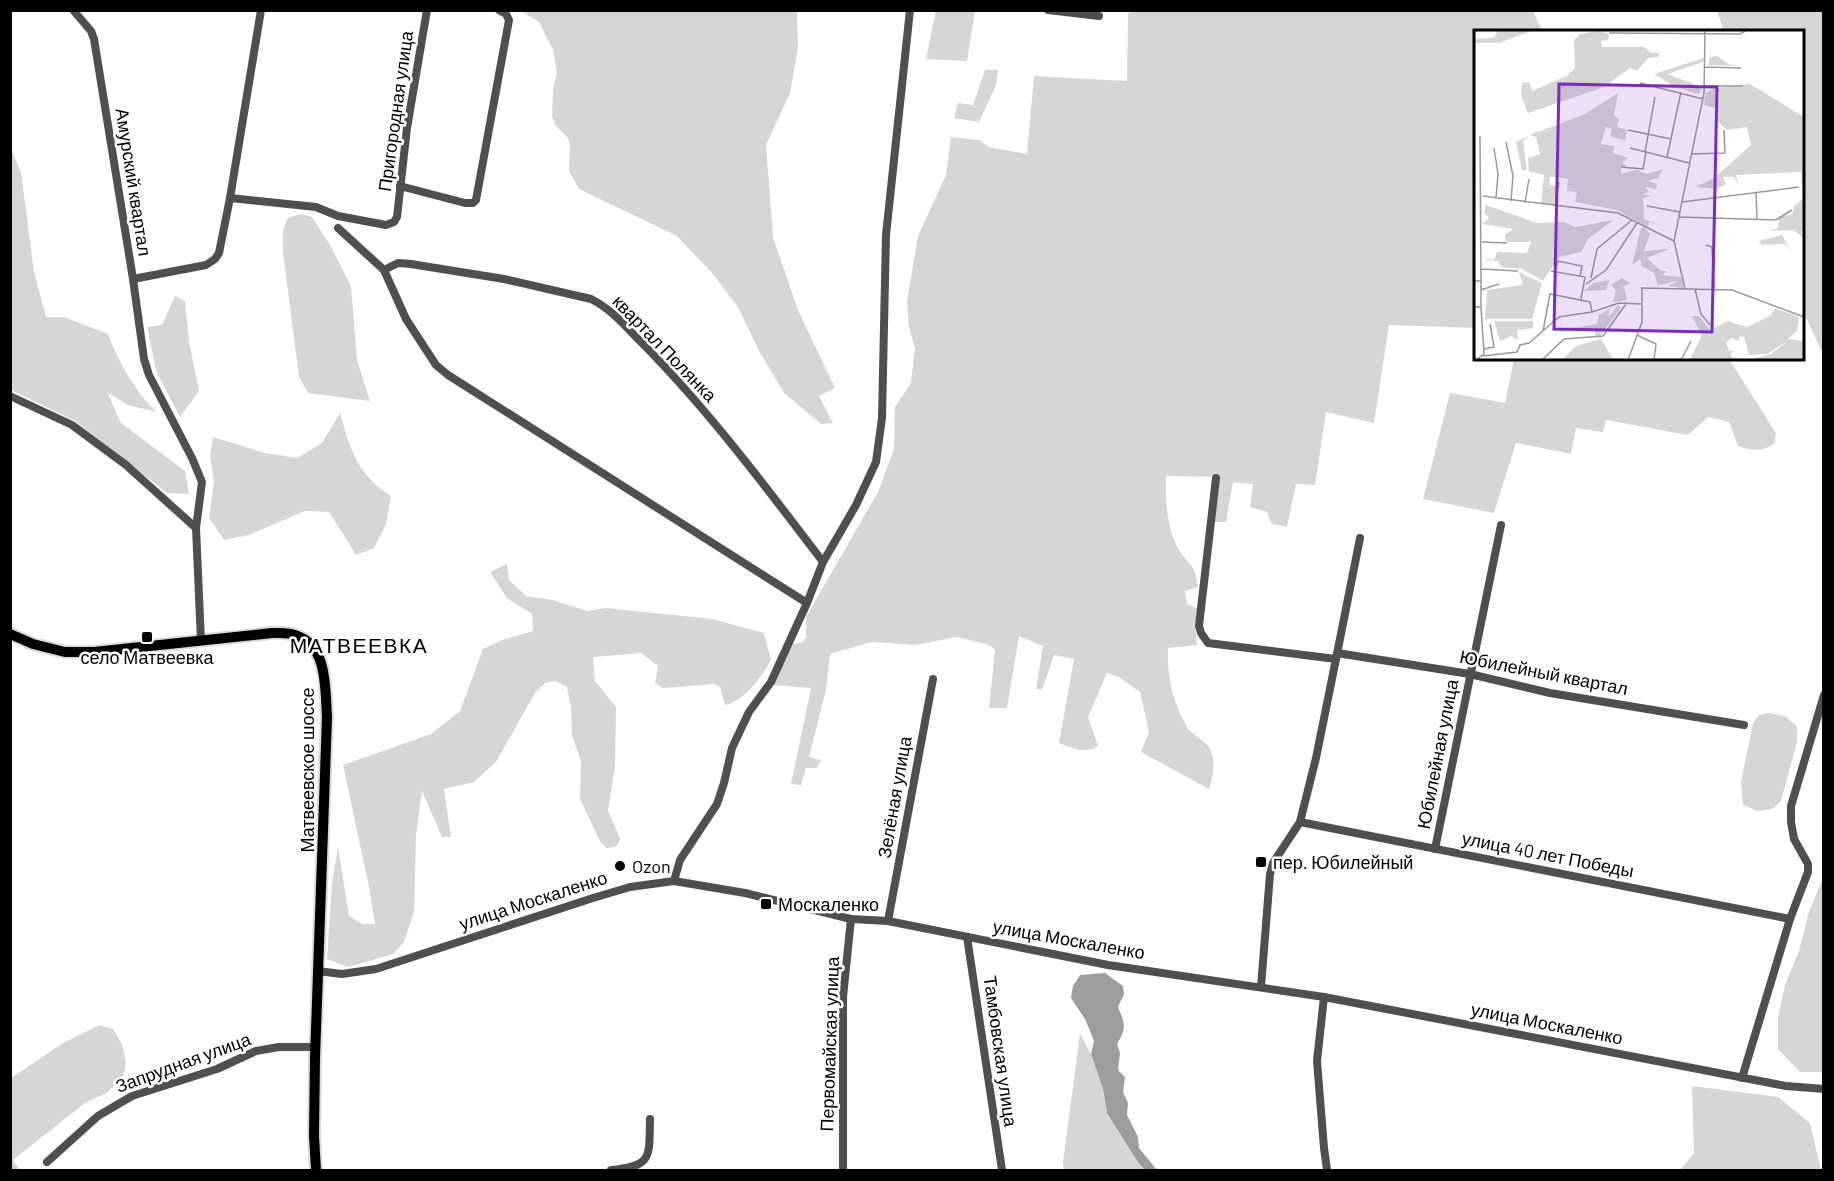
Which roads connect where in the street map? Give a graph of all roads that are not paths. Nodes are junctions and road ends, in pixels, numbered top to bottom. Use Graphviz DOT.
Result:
graph roads {
  1 [pos="73,10"];
  2 [pos="261,10"];
  3 [pos="427,10"];
  4 [pos="499,10"];
  5 [pos="910,10"];
  6 [pos="1048,10"];
  7 [pos="1099,16"];
  8 [pos="400,186"];
  9 [pos="230,198"];
  10 [pos="338,228"];
  11 [pos="384,270"];
  12 [pos="133,279"];
  13 [pos="10,396"];
  14 [pos="1216,478"];
  15 [pos="1501,525"];
  16 [pos="196,528"];
  17 [pos="1360,538"];
  18 [pos="823,562"];
  19 [pos="807,603"];
  20 [pos="10,634"];
  21 [pos="201,641"];
  22 [pos="1337,656"];
  23 [pos="1470,674"];
  24 [pos="933,679"];
  25 [pos="1824,695"];
  26 [pos="1744,725"];
  27 [pos="1300,822"];
  28 [pos="1436,849"];
  29 [pos="674,882"];
  30 [pos="851,919"];
  31 [pos="1790,919"];
  32 [pos="888,921"];
  33 [pos="967,937"];
  34 [pos="317,971"];
  35 [pos="1261,987"];
  36 [pos="1324,998"];
  37 [pos="315,1047"];
  38 [pos="1742,1078"];
  39 [pos="1824,1089"];
  40 [pos="650,1119"];
  41 [pos="47,1162"];
  42 [pos="316,1170"];
  43 [pos="611,1170"];
  44 [pos="843,1170"];
  45 [pos="1002,1170"];
  46 [pos="1327,1170"];
  1 -- 12 [label="street, Амурский квартал"];
  2 -- 9 [label="street, Амурский квартал"];
  3 -- 8 [label="street, Пригородная улица"];
  4 -- 8 [label="street"];
  5 -- 18 [label="street"];
  6 -- 7 [label="street"];
  8 -- 9 [label="street, Пригородная улица"];
  9 -- 12 [label="street, Амурский квартал"];
  10 -- 11 [label="street"];
  11 -- 18 [label="street, квартал Полянка"];
  11 -- 19 [label="street"];
  12 -- 16 [label="street"];
  13 -- 16 [label="street"];
  14 -- 22 [label="street, Юбилейный квартал"];
  15 -- 23 [label="street, Юбилейная улица"];
  16 -- 21 [label="street"];
  17 -- 22 [label="street"];
  18 -- 19 [label="street"];
  19 -- 29 [label="street"];
  20 -- 21 [label="main road, Матвеевское шоссе"];
  21 -- 34 [label="main road, Матвеевское шоссе"];
  22 -- 23 [label="street, Юбилейный квартал"];
  22 -- 27 [label="street"];
  23 -- 26 [label="street, Юбилейный квартал"];
  23 -- 28 [label="street, Юбилейная улица"];
  24 -- 32 [label="street, Зелёная улица"];
  25 -- 31 [label="street"];
  27 -- 28 [label="street, улица 40 лет Победы"];
  27 -- 35 [label="street"];
  28 -- 31 [label="street, улица 40 лет Победы"];
  29 -- 30 [label="street, улица Москаленко"];
  29 -- 34 [label="street, улица Москаленко"];
  30 -- 32 [label="street, улица Москаленко"];
  30 -- 44 [label="street, Первомайская улица"];
  31 -- 38 [label="street"];
  32 -- 33 [label="street, улица Москаленко"];
  33 -- 35 [label="street, улица Москаленко"];
  33 -- 45 [label="street, Тамбовская улица"];
  34 -- 37 [label="main road, Матвеевское шоссе"];
  35 -- 36 [label="street, улица Москаленко"];
  36 -- 38 [label="street, улица Москаленко"];
  36 -- 46 [label="street"];
  37 -- 41 [label="street, Запрудная улица"];
  37 -- 42 [label="main road, Матвеевское шоссе"];
  38 -- 39 [label="street, улица Москаленко"];
  40 -- 43 [label="street"];
}
